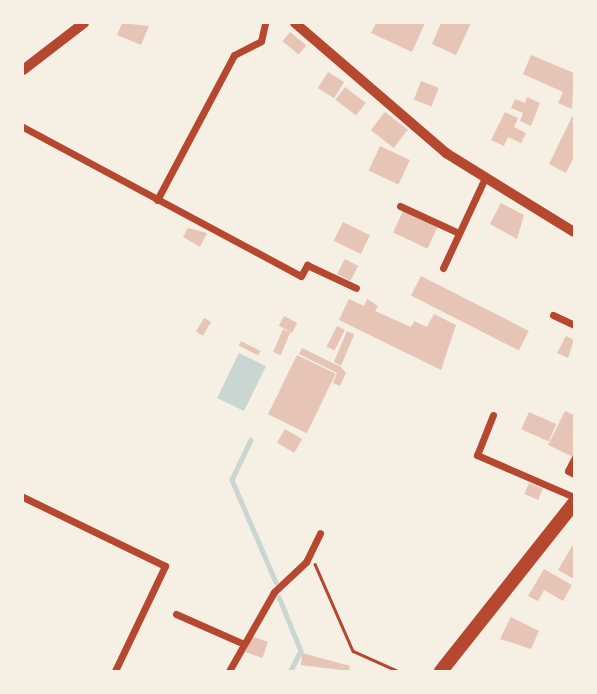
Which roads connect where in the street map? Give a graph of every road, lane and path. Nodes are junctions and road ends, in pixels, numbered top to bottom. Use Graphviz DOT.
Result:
graph roads {
  1 [pos="84,23"];
  2 [pos="265,23"];
  3 [pos="295,23"];
  4 [pos="23,70"];
  5 [pos="23,127"];
  6 [pos="484,180"];
  7 [pos="157,200"];
  8 [pos="400,206"];
  9 [pos="574,232"];
  10 [pos="459,233"];
  11 [pos="443,268"];
  12 [pos="356,288"];
  13 [pos="553,315"];
  14 [pos="574,325"];
  15 [pos="493,415"];
  16 [pos="574,459"];
  17 [pos="574,474"];
  18 [pos="23,497"];
  19 [pos="574,497"];
  20 [pos="574,503"];
  21 [pos="320,533"];
  22 [pos="311,555"];
  23 [pos="176,614"];
  24 [pos="244,644"];
  25 [pos="115,671"];
  26 [pos="229,671"];
  27 [pos="398,671"];
  28 [pos="441,671"];
  1 -- 4 [label="main road"];
  2 -- 7 [label="street"];
  3 -- 6 [label="main road"];
  5 -- 7 [label="street"];
  6 -- 9 [label="main road"];
  6 -- 10 [label="street"];
  7 -- 12 [label="street"];
  8 -- 10 [label="street"];
  10 -- 11 [label="street"];
  13 -- 14 [label="street"];
  15 -- 19 [label="street"];
  16 -- 17 [label="street"];
  18 -- 25 [label="street"];
  20 -- 28 [label="highway"];
  21 -- 22 [label="street"];
  22 -- 24 [label="street"];
  22 -- 27 [label="path"];
  23 -- 24 [label="street"];
  24 -- 26 [label="street"];
}
